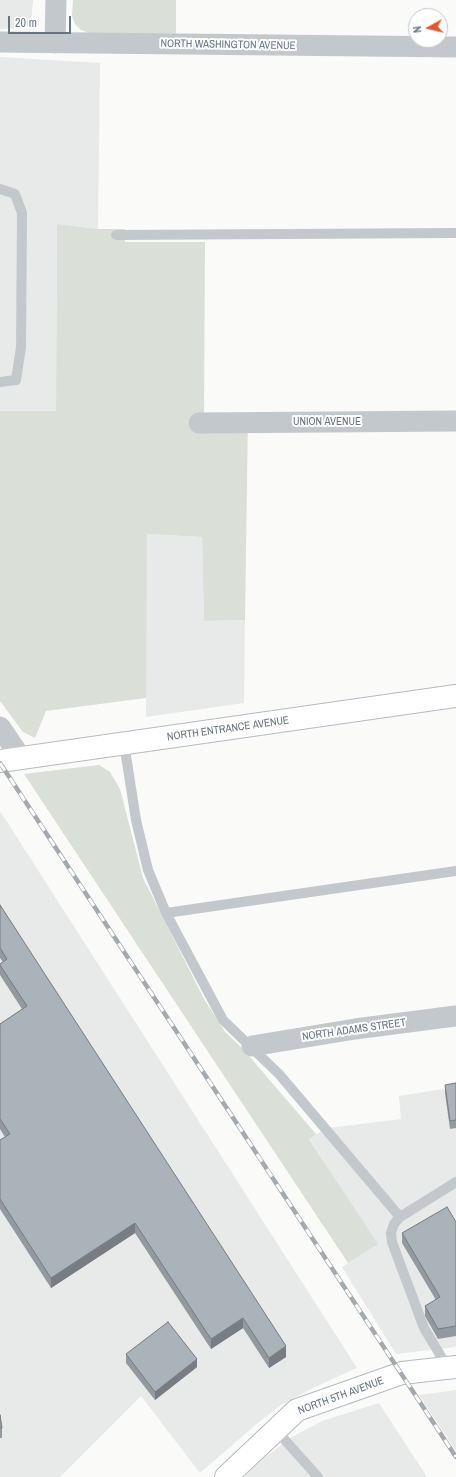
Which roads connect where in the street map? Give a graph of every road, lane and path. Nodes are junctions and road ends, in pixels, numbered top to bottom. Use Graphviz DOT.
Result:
graph roads {
  1 [pos="56,0"];
  2 [pos="0,42"];
  3 [pos="55,43"];
  4 [pos="456,48"];
  5 [pos="0,189"];
  6 [pos="456,233"];
  7 [pos="116,235"];
  8 [pos="0,382"];
  9 [pos="456,421"];
  10 [pos="199,423"];
  11 [pos="456,696"];
  12 [pos="0,727"];
  13 [pos="124,743"];
  14 [pos="22,758"];
  15 [pos="0,761"];
  16 [pos="456,872"];
  17 [pos="166,913"];
  18 [pos="456,1016"];
  19 [pos="252,1046"];
  20 [pos="456,1182"];
  21 [pos="400,1217"];
  22 [pos="452,1368"];
  23 [pos="276,1430"];
  24 [pos="226,1477"];
  25 [pos="318,1477"];
  1 -- 3 [label="street"];
  2 -- 3 [label="street, NORTH WASHINGTON AVENUE"];
  3 -- 4 [label="street, NORTH WASHINGTON AVENUE"];
  5 -- 8 [label="lane"];
  6 -- 7 [label="lane"];
  9 -- 10 [label="street, UNION AVENUE"];
  11 -- 13 [label="main road, NORTH ENTRANCE AVENUE"];
  12 -- 14 [label="street"];
  13 -- 14 [label="main road, NORTH ENTRANCE AVENUE"];
  13 -- 17 [label="lane"];
  14 -- 15 [label="main road, NORTH ENTRANCE AVENUE"];
  16 -- 17 [label="lane"];
  17 -- 19 [label="lane"];
  18 -- 19 [label="street, NORTH ADAMS STREET"];
  19 -- 21 [label="lane"];
  20 -- 21 [label="lane"];
  21 -- 22 [label="lane"];
  22 -- 23 [label="main road, NORTH 5TH AVENUE"];
  23 -- 24 [label="main road, NORTH 5TH AVENUE"];
  23 -- 25 [label="lane"];
}
